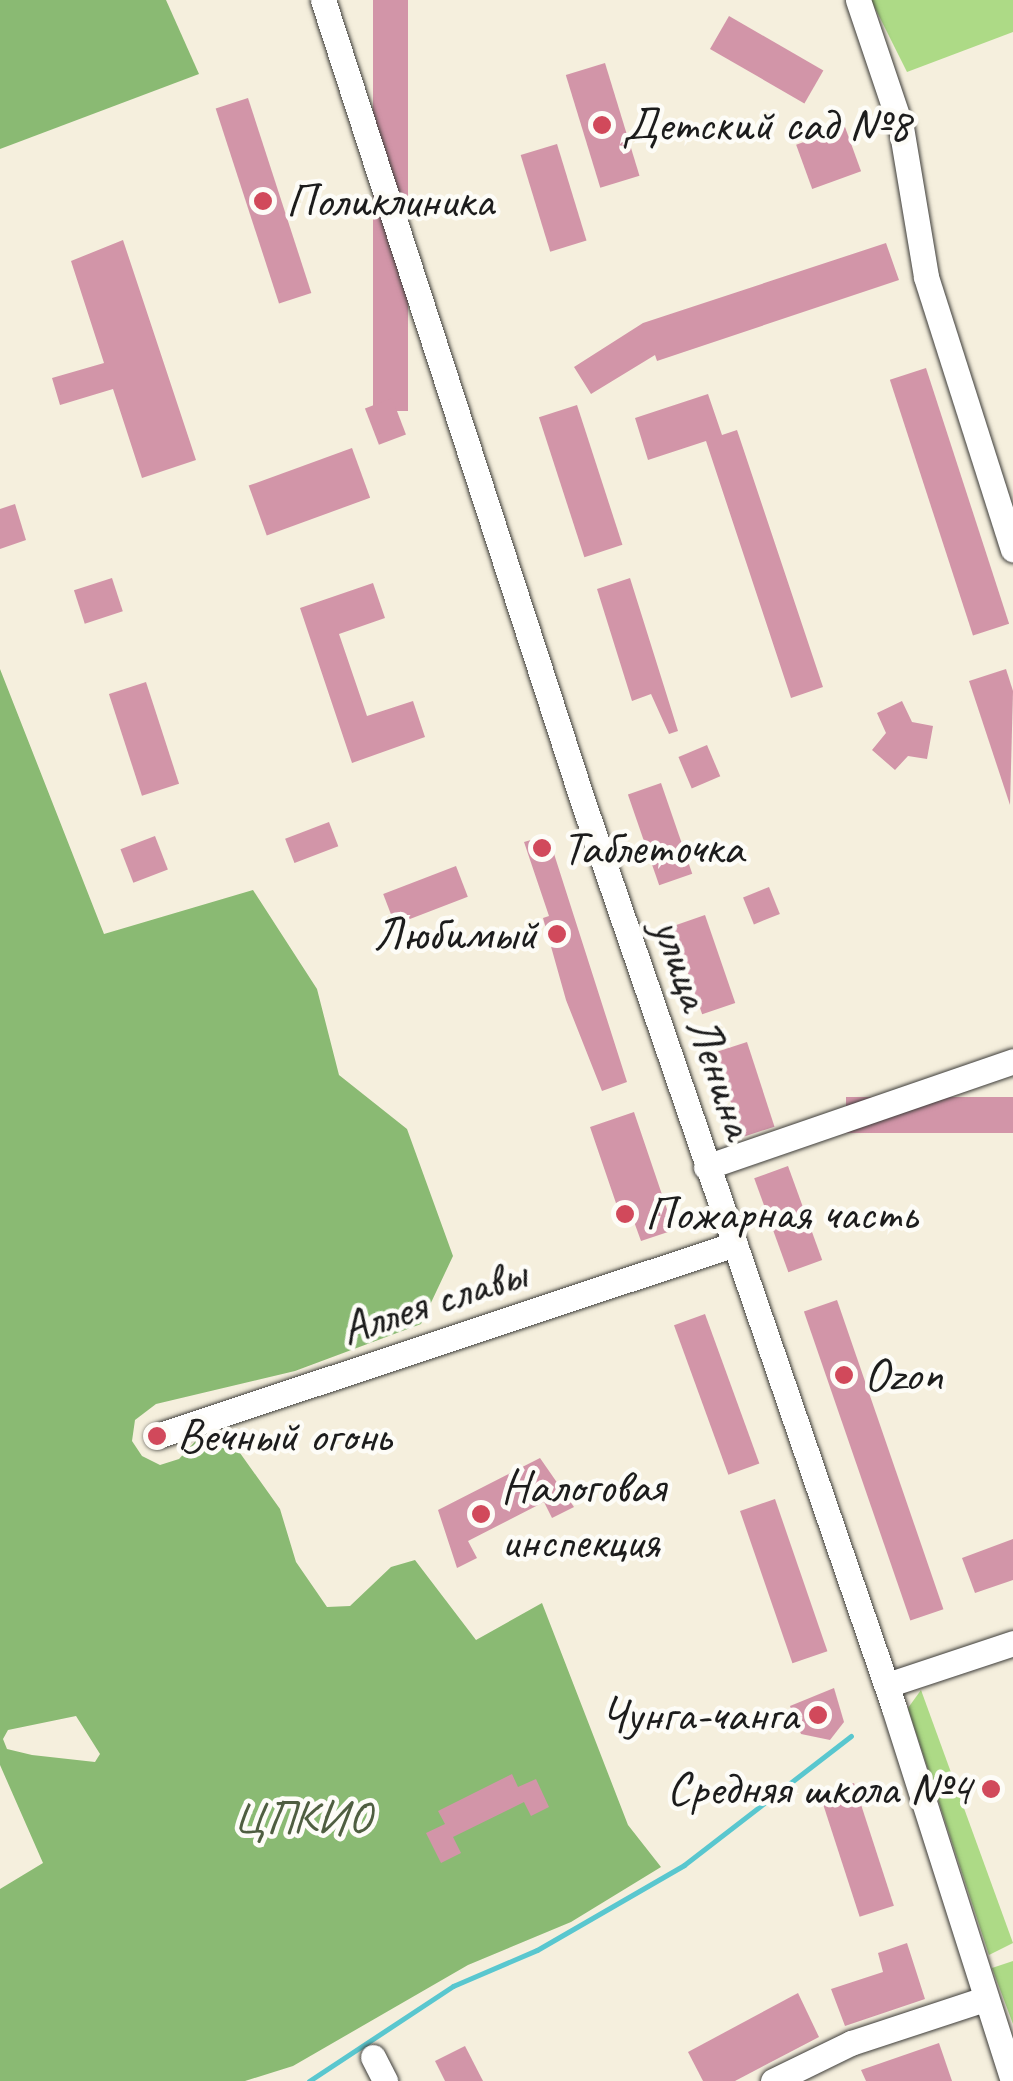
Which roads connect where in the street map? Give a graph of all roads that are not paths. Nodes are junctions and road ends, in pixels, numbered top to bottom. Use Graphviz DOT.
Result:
graph roads {
  1 [pos="323,0"];
  2 [pos="858,0"];
  3 [pos="1013,549"];
  4 [pos="1013,1061"];
  5 [pos="706,1168"];
  6 [pos="735,1244"];
  7 [pos="157,1436"];
  8 [pos="1013,1643"];
  9 [pos="886,1685"];
  10 [pos="985,1998"];
  11 [pos="373,2056"];
  12 [pos="1013,2080"];
  13 [pos="384,2081"];
  14 [pos="773,2081"];
  1 -- 5 [label="street, улица Ленина"];
  2 -- 3 [label="street"];
  4 -- 5 [label="street"];
  5 -- 6 [label="street, улица Ленина"];
  6 -- 7 [label="street, Аллея славы"];
  6 -- 9 [label="street, улица Ленина"];
  8 -- 9 [label="street"];
  9 -- 10 [label="street, улица Ленина"];
  10 -- 12 [label="street, улица Ленина"];
  10 -- 14 [label="street"];
  11 -- 13 [label="street"];
}
